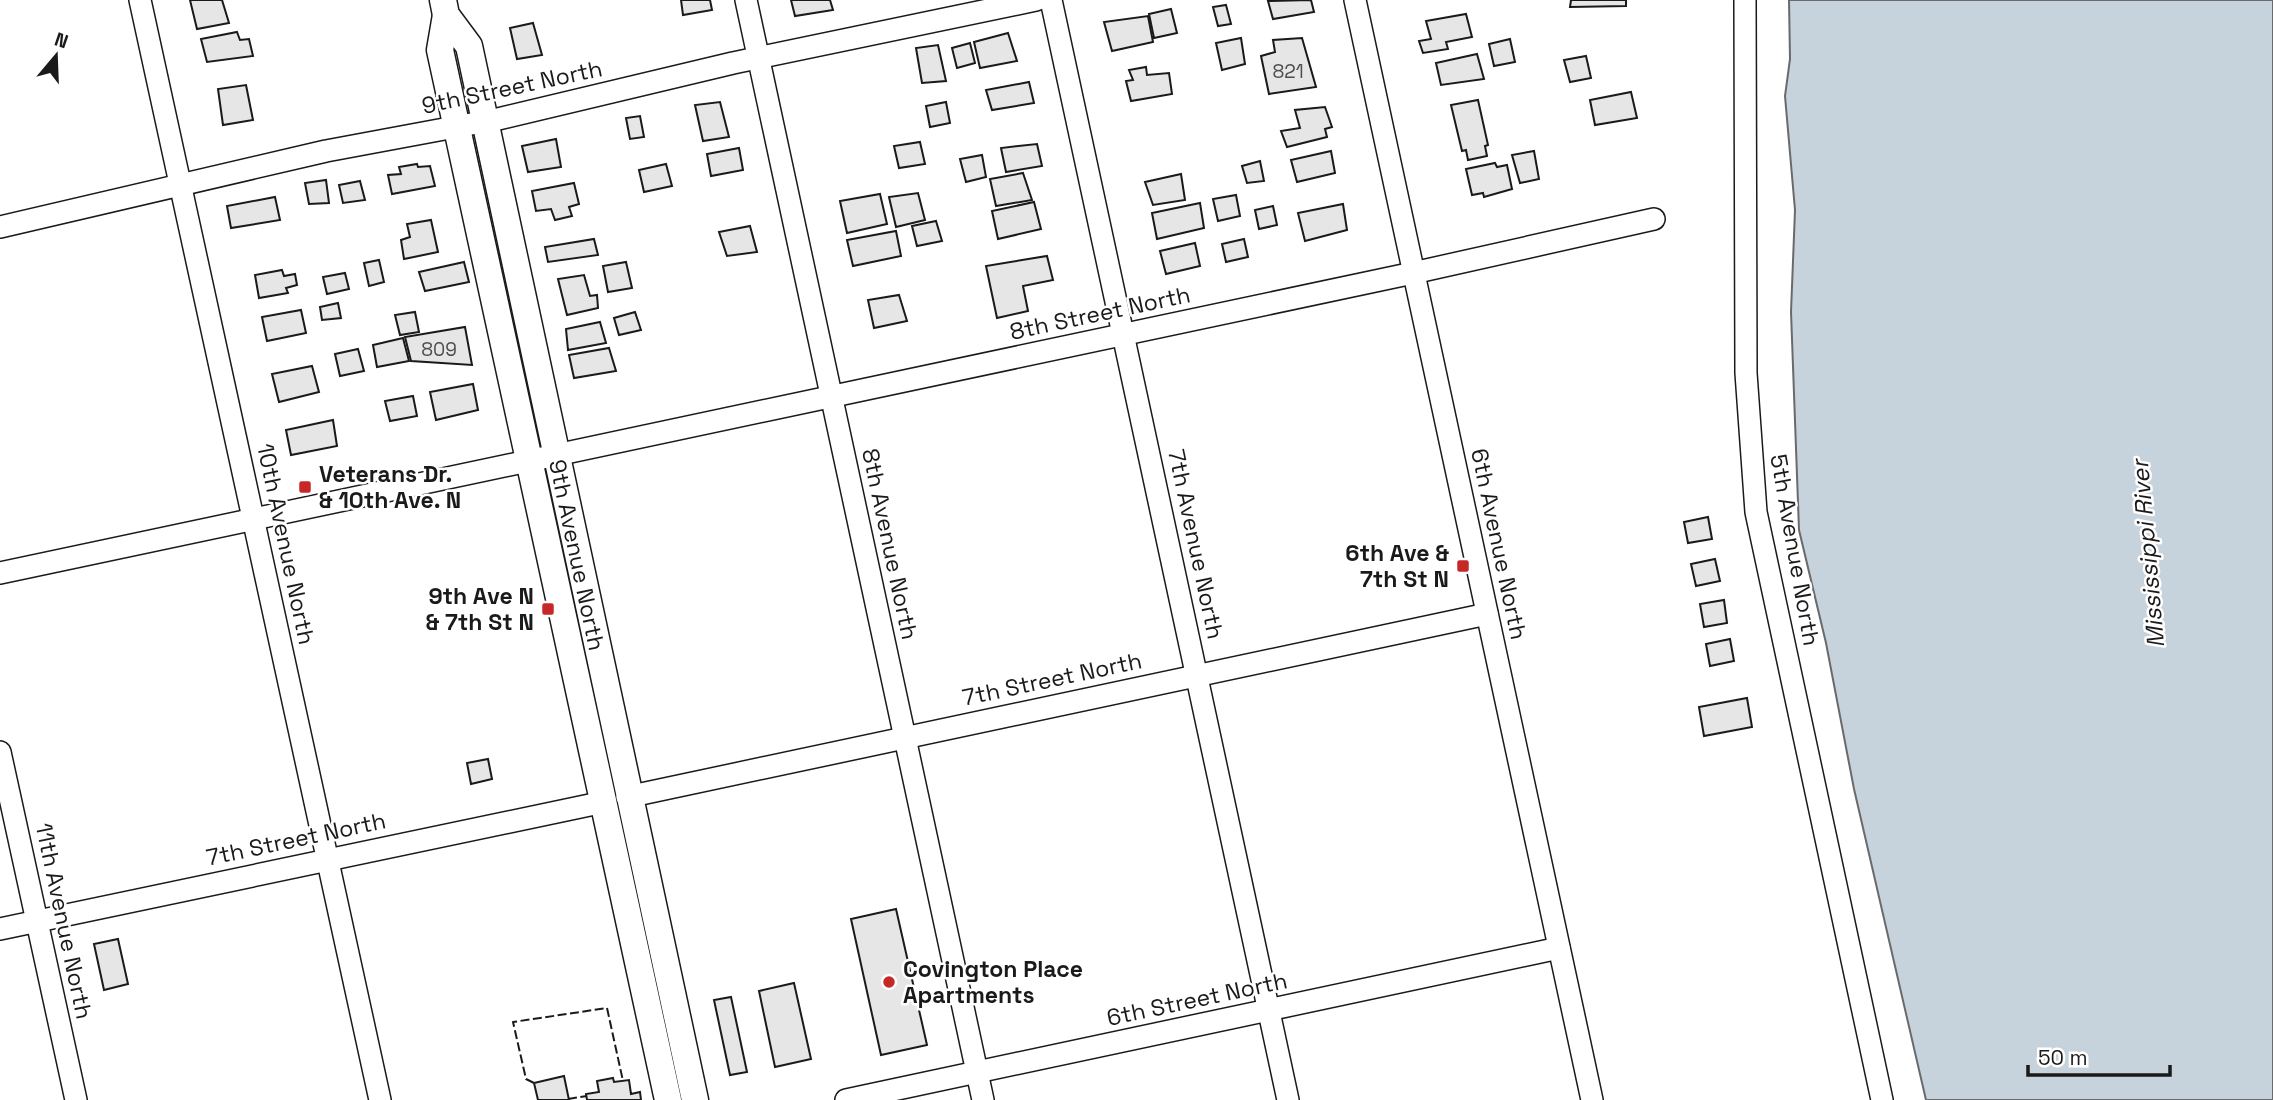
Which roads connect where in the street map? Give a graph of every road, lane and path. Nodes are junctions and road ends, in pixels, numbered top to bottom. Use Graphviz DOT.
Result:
graph roads {
  1 [pos="140,0"];
  2 [pos="746,0"];
  3 [pos="1036,0"];
  4 [pos="1051,0"];
  5 [pos="1355,0"];
  6 [pos="1745,0"];
  7 [pos="445,8"];
  8 [pos="758,57"];
  9 [pos="483,122"];
  10 [pos="458,127"];
  11 [pos="180,183"];
  12 [pos="1654,219"];
  13 [pos="0,227"];
  14 [pos="1413,273"];
  15 [pos="1124,334"];
  16 [pos="831,397"];
  17 [pos="556,455"];
  18 [pos="530,461"];
  19 [pos="254,519"];
  20 [pos="0,573"];
  21 [pos="1487,614"];
  22 [pos="1197,675"];
  23 [pos="904,737"];
  24 [pos="0,752"];
  25 [pos="616,800"];
  26 [pos="328,860"];
  27 [pos="37,922"];
  28 [pos="0,929"];
  29 [pos="1559,948"];
  30 [pos="1269,1010"];
  31 [pos="976,1072"];
  32 [pos="76,1100"];
  33 [pos="380,1100"];
  34 [pos="668,1100"];
  35 [pos="695,1100"];
  36 [pos="846,1100"];
  37 [pos="982,1100"];
  38 [pos="1288,1100"];
  39 [pos="1592,1100"];
  40 [pos="1882,1100"];
  1 -- 11 [label="street, 10th Avenue North"];
  2 -- 8 [label="street, 8th Avenue North"];
  3 -- 8 [label="street, 9th Street North"];
  4 -- 15 [label="street, 7th Avenue North"];
  5 -- 14 [label="street, 6th Avenue North"];
  6 -- 40 [label="street, 5th Avenue North"];
  7 -- 9 [label="main road, 9th Avenue North"];
  7 -- 10 [label="main road, 9th Avenue North"];
  8 -- 9 [label="street, 9th Street North"];
  8 -- 16 [label="street, 8th Avenue North"];
  9 -- 10 [label="street, 9th Street North"];
  9 -- 17 [label="main road, 9th Avenue North"];
  10 -- 11 [label="street, 9th Street North"];
  10 -- 18 [label="main road, 9th Avenue North"];
  11 -- 13 [label="street, 9th Street North"];
  11 -- 19 [label="street, 10th Avenue North"];
  12 -- 14 [label="street, 8th Street North"];
  14 -- 15 [label="street, 8th Street North"];
  14 -- 21 [label="street, 6th Avenue North"];
  15 -- 16 [label="street, 8th Street North"];
  15 -- 22 [label="street, 7th Avenue North"];
  16 -- 17 [label="street, 8th Street North"];
  16 -- 23 [label="street, 8th Avenue North"];
  17 -- 18 [label="street, 8th Street North"];
  17 -- 25 [label="main road, 9th Avenue North"];
  18 -- 19 [label="street, 8th Street North"];
  18 -- 25 [label="main road, 9th Avenue North"];
  19 -- 20 [label="street, 8th Street North"];
  19 -- 26 [label="street, 10th Avenue North"];
  21 -- 22 [label="street, 7th Street North"];
  21 -- 29 [label="street, 6th Avenue North"];
  22 -- 23 [label="street, 7th Street North"];
  22 -- 30 [label="street, 7th Avenue North"];
  23 -- 25 [label="street, 7th Street North"];
  23 -- 31 [label="street, 8th Avenue North"];
  24 -- 27 [label="street, 11th Avenue North"];
  25 -- 26 [label="street, 7th Street North"];
  25 -- 34 [label="main road, 9th Avenue North"];
  25 -- 35 [label="main road, 9th Avenue North"];
  26 -- 27 [label="street, 7th Street North"];
  26 -- 33 [label="street, 10th Avenue North"];
  27 -- 28 [label="street, 7th Street North"];
  27 -- 32 [label="street, 11th Avenue North"];
  29 -- 30 [label="street, 6th Street North"];
  29 -- 39 [label="street, 6th Avenue North"];
  30 -- 31 [label="street, 6th Street North"];
  30 -- 38 [label="street, 7th Avenue North"];
  31 -- 36 [label="street, 6th Street North"];
  31 -- 37 [label="street, 8th Avenue North"];
}
